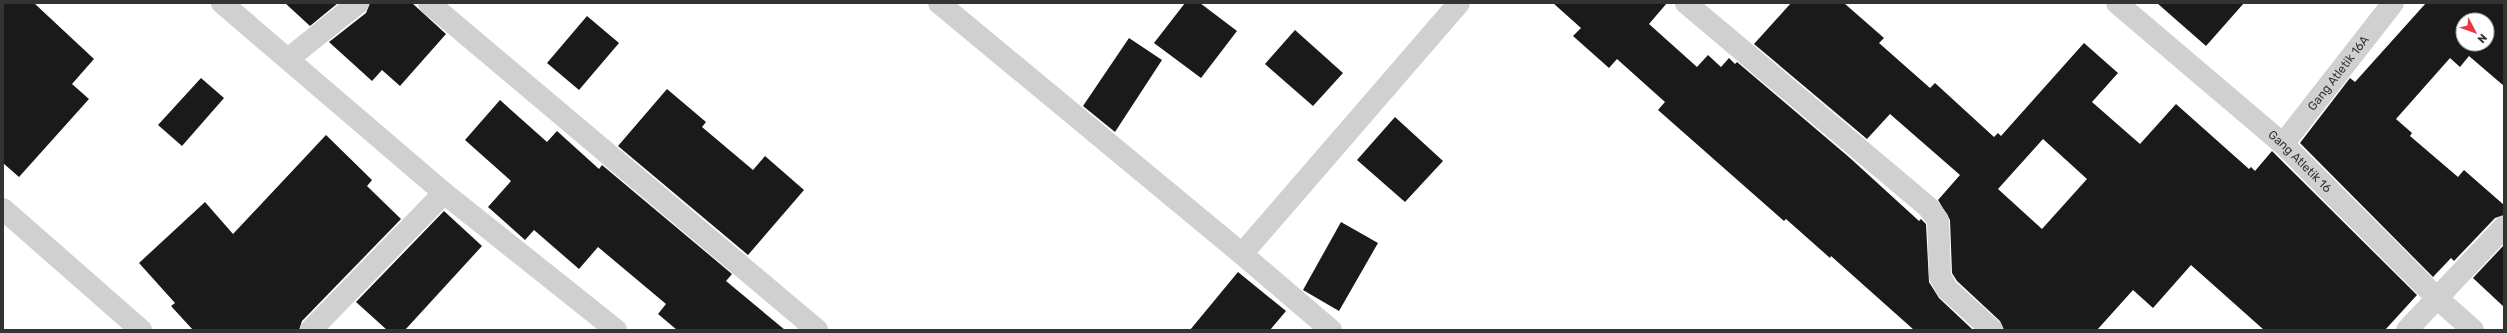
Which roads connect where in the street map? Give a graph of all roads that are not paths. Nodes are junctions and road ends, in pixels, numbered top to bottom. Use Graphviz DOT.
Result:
graph roads {
  1 [pos="222,3"];
  2 [pos="358,3"];
  3 [pos="429,3"];
  4 [pos="939,3"];
  5 [pos="1459,3"];
  6 [pos="1686,3"];
  7 [pos="2117,3"];
  8 [pos="2394,3"];
  9 [pos="288,59"];
  10 [pos="2283,144"];
  11 [pos="444,193"];
  12 [pos="3,209"];
  13 [pos="2504,228"];
  14 [pos="1242,254"];
  15 [pos="2437,298"];
  16 [pos="142,330"];
  17 [pos="311,330"];
  18 [pos="616,330"];
  19 [pos="817,330"];
  20 [pos="1330,330"];
  21 [pos="1992,330"];
  22 [pos="2407,330"];
  23 [pos="2473,330"];
  1 -- 9 [label="street"];
  2 -- 9 [label="street"];
  3 -- 19 [label="street"];
  4 -- 14 [label="street"];
  5 -- 14 [label="street"];
  6 -- 21 [label="street"];
  7 -- 10 [label="street, Gang Atletik 16"];
  8 -- 10 [label="street, Gang Atletik 16A"];
  9 -- 11 [label="street"];
  10 -- 15 [label="street, Gang Atletik 16"];
  11 -- 17 [label="street"];
  11 -- 18 [label="street"];
  12 -- 16 [label="street"];
  13 -- 15 [label="street"];
  14 -- 20 [label="street"];
  15 -- 22 [label="street"];
  15 -- 23 [label="street, Gang Atletik 16"];
}
